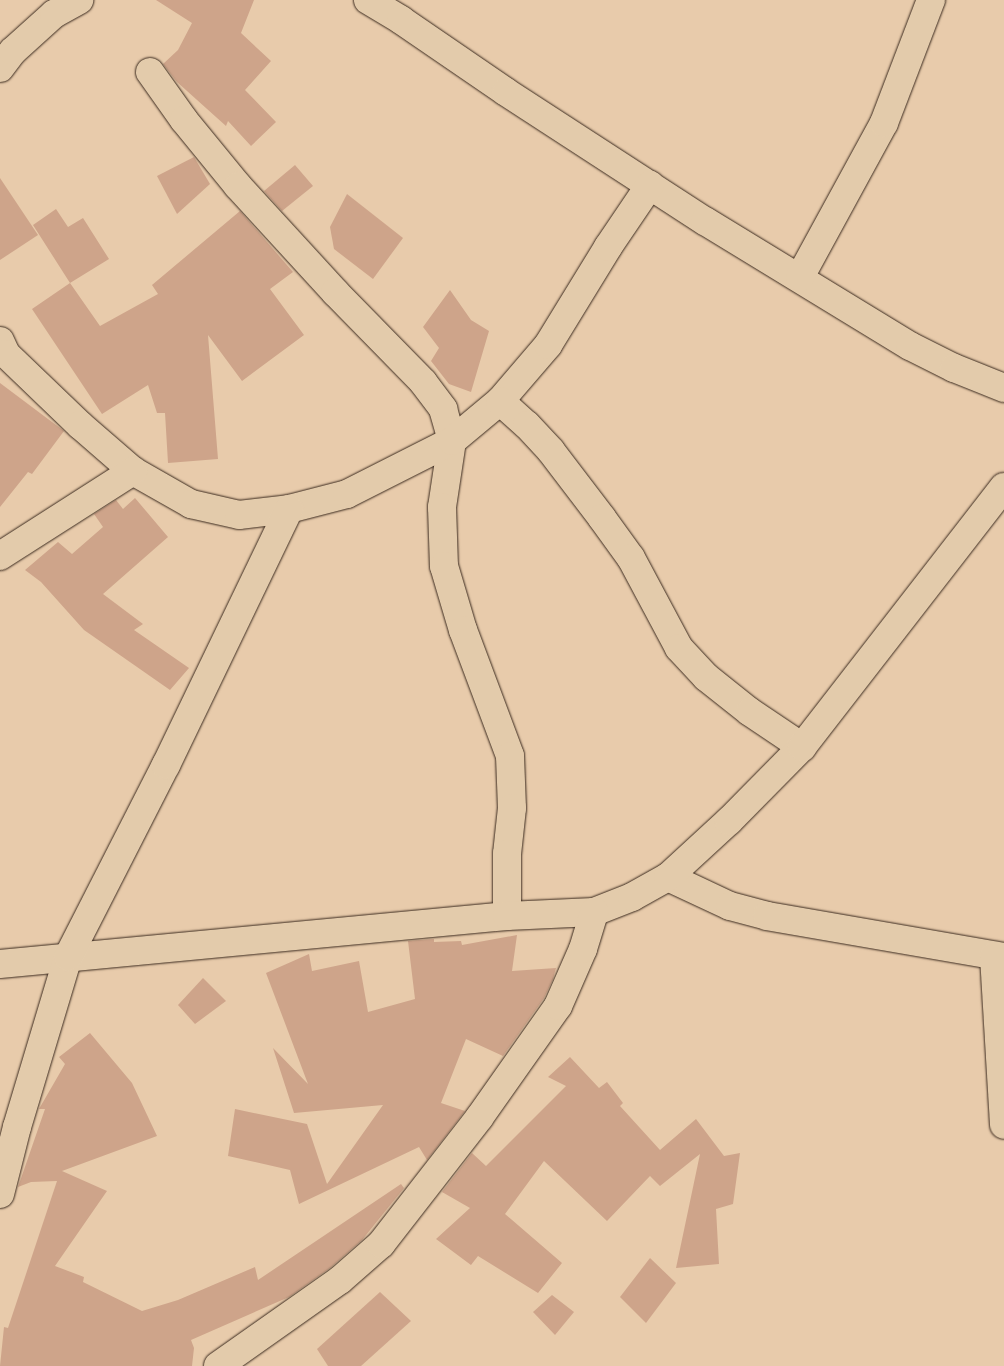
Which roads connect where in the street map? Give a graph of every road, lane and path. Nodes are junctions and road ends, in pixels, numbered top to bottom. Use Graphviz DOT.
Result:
graph roads {
  1 [pos="79,0"];
  2 [pos="368,0"];
  3 [pos="930,0"];
  4 [pos="0,68"];
  5 [pos="150,72"];
  6 [pos="650,186"];
  7 [pos="800,277"];
  8 [pos="0,341"];
  9 [pos="1004,388"];
  10 [pos="500,400"];
  11 [pos="452,441"];
  12 [pos="133,471"];
  13 [pos="1004,487"];
  14 [pos="289,509"];
  15 [pos="0,556"];
  16 [pos="802,747"];
  17 [pos="668,878"];
  18 [pos="594,912"];
  19 [pos="507,916"];
  20 [pos="68,957"];
  21 [pos="999,957"];
  22 [pos="0,964"];
  23 [pos="1004,1125"];
  24 [pos="0,1194"];
  25 [pos="218,1366"];
  1 -- 4 [label="street"];
  2 -- 6 [label="street"];
  3 -- 7 [label="street"];
  5 -- 11 [label="street"];
  6 -- 7 [label="street"];
  6 -- 10 [label="street"];
  7 -- 9 [label="street"];
  8 -- 12 [label="street"];
  10 -- 11 [label="street"];
  10 -- 16 [label="street"];
  11 -- 14 [label="street"];
  11 -- 19 [label="street"];
  12 -- 14 [label="street"];
  12 -- 15 [label="street"];
  13 -- 16 [label="street"];
  14 -- 20 [label="street"];
  16 -- 17 [label="street"];
  17 -- 18 [label="street"];
  17 -- 21 [label="street"];
  18 -- 19 [label="street"];
  18 -- 25 [label="street"];
  19 -- 20 [label="street"];
  20 -- 22 [label="street"];
  20 -- 24 [label="street"];
  21 -- 23 [label="street"];
}
